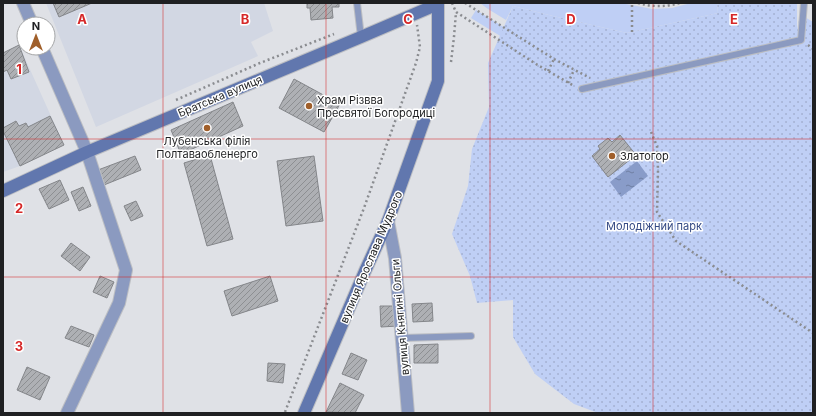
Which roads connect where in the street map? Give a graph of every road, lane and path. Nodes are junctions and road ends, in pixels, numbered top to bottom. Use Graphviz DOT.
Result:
graph roads {
  1 [pos="23,3"];
  2 [pos="357,3"];
  3 [pos="438,3"];
  4 [pos="452,3"];
  5 [pos="465,3"];
  6 [pos="632,3"];
  7 [pos="638,3"];
  8 [pos="680,3"];
  9 [pos="804,3"];
  10 [pos="456,12"];
  11 [pos="415,13"];
  12 [pos="29,16"];
  13 [pos="632,32"];
  14 [pos="361,37"];
  15 [pos="46,56"];
  16 [pos="554,59"];
  17 [pos="451,64"];
  18 [pos="574,70"];
  19 [pos="548,71"];
  20 [pos="568,83"];
  21 [pos="604,84"];
  22 [pos="582,89"];
  23 [pos="651,132"];
  24 [pos="88,152"];
  25 [pos="3,191"];
  26 [pos="388,222"];
  27 [pos="813,333"];
  28 [pos="471,336"];
  29 [pos="402,338"];
  30 [pos="285,412"];
  31 [pos="68,413"];
  32 [pos="304,413"];
  33 [pos="408,413"];
  1 -- 12 [label="street"];
  2 -- 14 [label="lane"];
  3 -- 11 [label="street, Братська вулиця"];
  3 -- 26 [label="street, вулиця Ярослава Мудрого"];
  4 -- 10 [label="path"];
  5 -- 16 [label="path"];
  6 -- 13 [label="path"];
  7 -- 8 [label="path"];
  9 -- 21 [label="lane"];
  10 -- 17 [label="path"];
  10 -- 19 [label="path"];
  11 -- 14 [label="street, Братська вулиця"];
  11 -- 30 [label="path"];
  14 -- 24 [label="street, Братська вулиця"];
  15 -- 24 [label="street"];
  16 -- 18 [label="path"];
  16 -- 19 [label="path"];
  18 -- 20 [label="path"];
  18 -- 21 [label="path"];
  19 -- 20 [label="path"];
  20 -- 22 [label="path"];
  21 -- 22 [label="lane"];
  23 -- 27 [label="path"];
  24 -- 25 [label="street, Братська вулиця"];
  24 -- 31 [label="street"];
  26 -- 29 [label="street, вулиця Княгині Ольги"];
  26 -- 32 [label="street, вулиця Ярослава Мудрого"];
  28 -- 29 [label="lane"];
  29 -- 33 [label="street, вулиця Княгині Ольги"];
}
